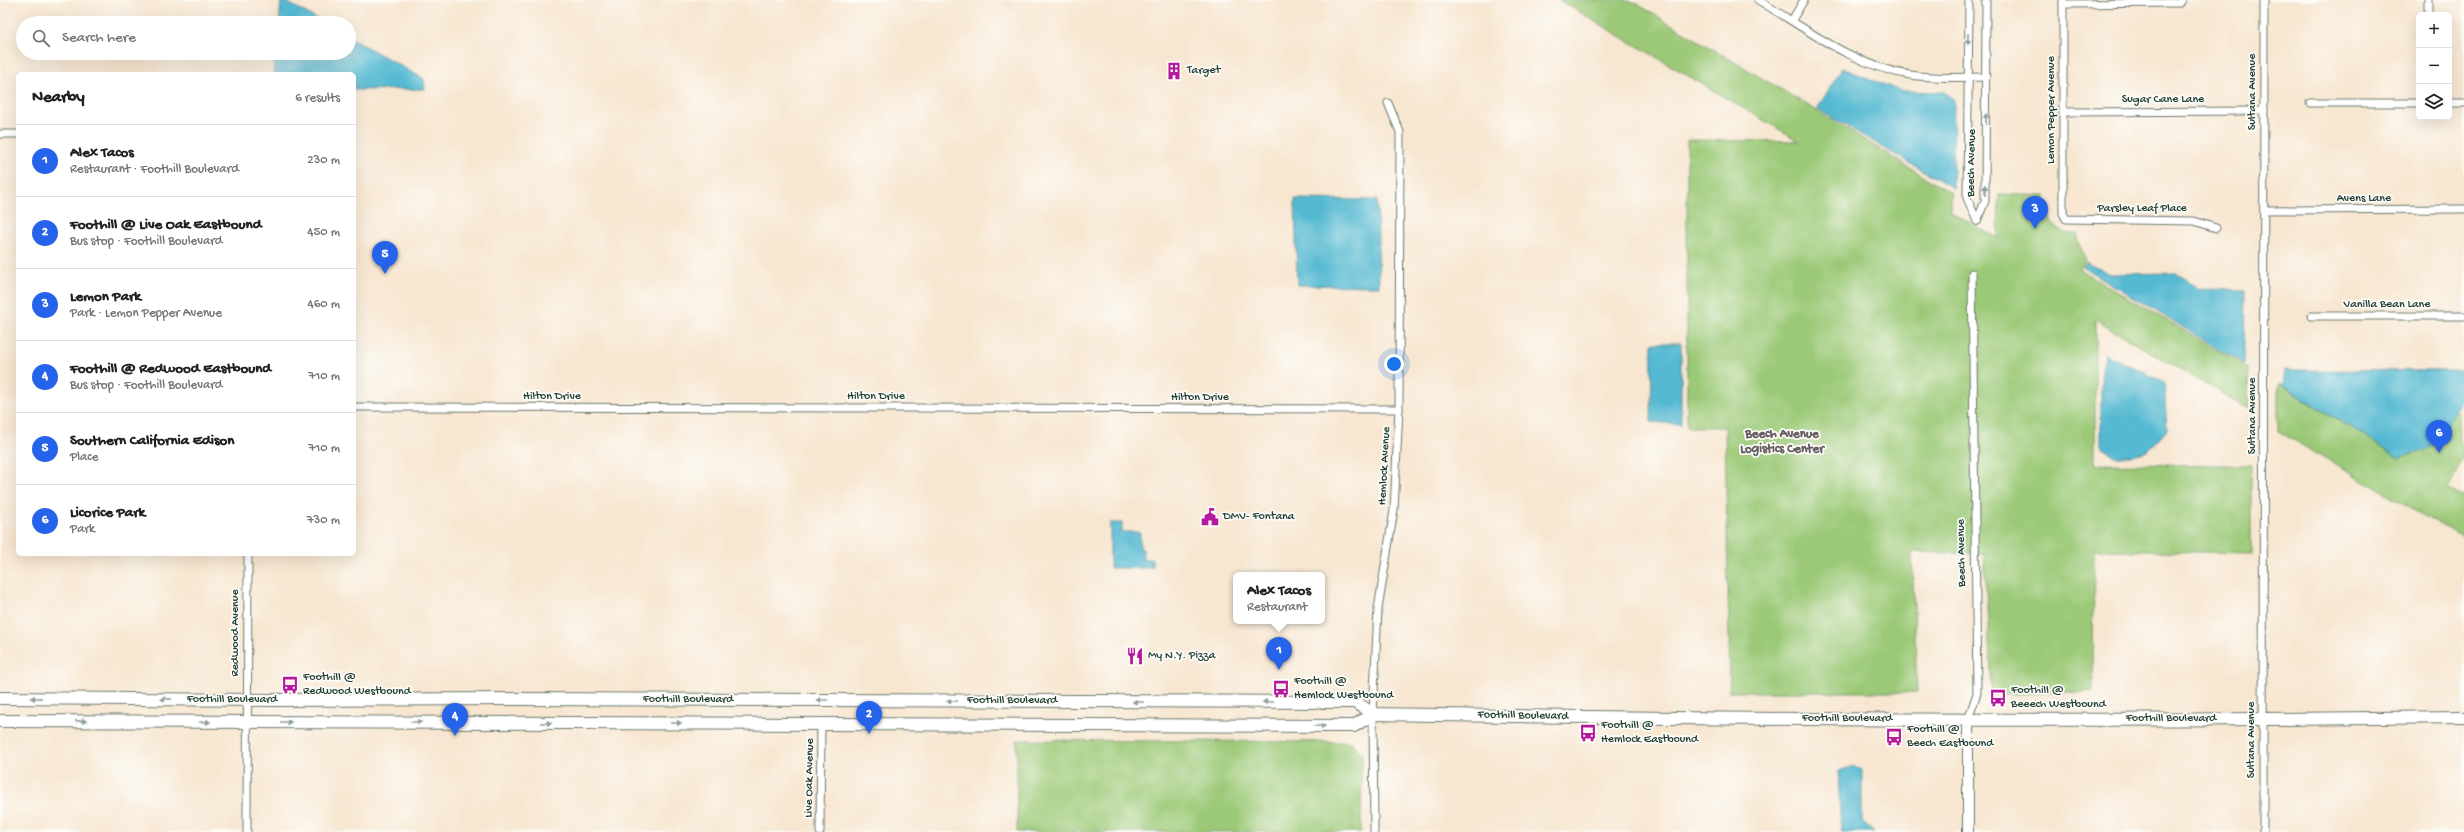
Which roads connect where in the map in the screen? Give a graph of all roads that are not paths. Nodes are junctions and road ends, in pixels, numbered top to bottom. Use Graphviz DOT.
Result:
graph roads {
  1 [pos="1758,0"];
  2 [pos="1804,0"];
  3 [pos="1969,0"];
  4 [pos="1986,0"];
  5 [pos="2264,0"];
  6 [pos="2428,0"];
  7 [pos="2063,2"];
  8 [pos="2182,2"];
  9 [pos="2428,12"];
  10 [pos="1792,20"];
  11 [pos="1968,77"];
  12 [pos="1986,77"];
  13 [pos="2310,102"];
  14 [pos="1388,103"];
  15 [pos="2416,103"];
  16 [pos="2452,103"];
  17 [pos="2464,103"];
  18 [pos="2264,111"];
  19 [pos="2063,112"];
  20 [pos="0,134"];
  21 [pos="16,134"];
  22 [pos="2264,210"];
  23 [pos="2464,210"];
  24 [pos="2066,219"];
  25 [pos="2216,228"];
  26 [pos="1972,273"];
  27 [pos="2311,316"];
  28 [pos="2464,316"];
  29 [pos="356,407"];
  30 [pos="1399,409"];
  31 [pos="248,556"];
  32 [pos="0,698"];
  33 [pos="247,700"];
  34 [pos="1373,714"];
  35 [pos="2464,717"];
  36 [pos="2264,719"];
  37 [pos="1968,720"];
  38 [pos="0,721"];
  39 [pos="247,722"];
  40 [pos="821,724"];
  41 [pos="247,832"];
  42 [pos="820,832"];
  43 [pos="1374,832"];
  44 [pos="1968,832"];
  45 [pos="2263,832"];
  1 -- 10 [label="street"];
  2 -- 10 [label="street"];
  3 -- 11 [label="street, Beech Avenue, one-way"];
  4 -- 12 [label="street, Beech Avenue"];
  5 -- 18 [label="street, Sultana Avenue"];
  6 -- 9 [label="street"];
  7 -- 8 [label="street"];
  7 -- 19 [label="street, Lemon Pepper Avenue"];
  10 -- 11 [label="street"];
  11 -- 12 [label="street"];
  11 -- 12 [label="street, Beech Avenue, one-way"];
  13 -- 15 [label="street"];
  14 -- 30 [label="street, Hemlock Avenue"];
  16 -- 17 [label="street"];
  18 -- 19 [label="street, Sugar Cane Lane"];
  18 -- 22 [label="street, Sultana Avenue"];
  19 -- 24 [label="street, Lemon Pepper Avenue"];
  20 -- 21 [label="street"];
  22 -- 23 [label="street, Avens Lane"];
  22 -- 36 [label="street, Sultana Avenue"];
  24 -- 25 [label="street, Parsley Leaf Place"];
  26 -- 37 [label="street, Beech Avenue"];
  27 -- 28 [label="street, Vanilla Bean Lane"];
  29 -- 30 [label="street, Hilton Drive"];
  30 -- 34 [label="street, Hemlock Avenue"];
  31 -- 33 [label="street, Redwood Avenue"];
  33 -- 32 [label="main road, Foothill Boulevard, one-way"];
  34 -- 33 [label="main road, Foothill Boulevard, one-way"];
  33 -- 39 [label="street, Redwood Avenue"];
  34 -- 37 [label="main road, Foothill Boulevard"];
  40 -- 34 [label="main road, Foothill Boulevard, one-way"];
  34 -- 43 [label="street, Hemlock Avenue"];
  35 -- 36 [label="main road, Foothill Boulevard"];
  36 -- 37 [label="main road, Foothill Boulevard"];
  36 -- 45 [label="street, Sultana Avenue"];
  37 -- 44 [label="main road, Beech Avenue"];
  38 -- 39 [label="main road, Foothill Boulevard, one-way"];
  39 -- 40 [label="main road, Foothill Boulevard, one-way"];
  39 -- 41 [label="street, Redwood Avenue"];
  40 -- 42 [label="street, Live Oak Avenue"];
}
